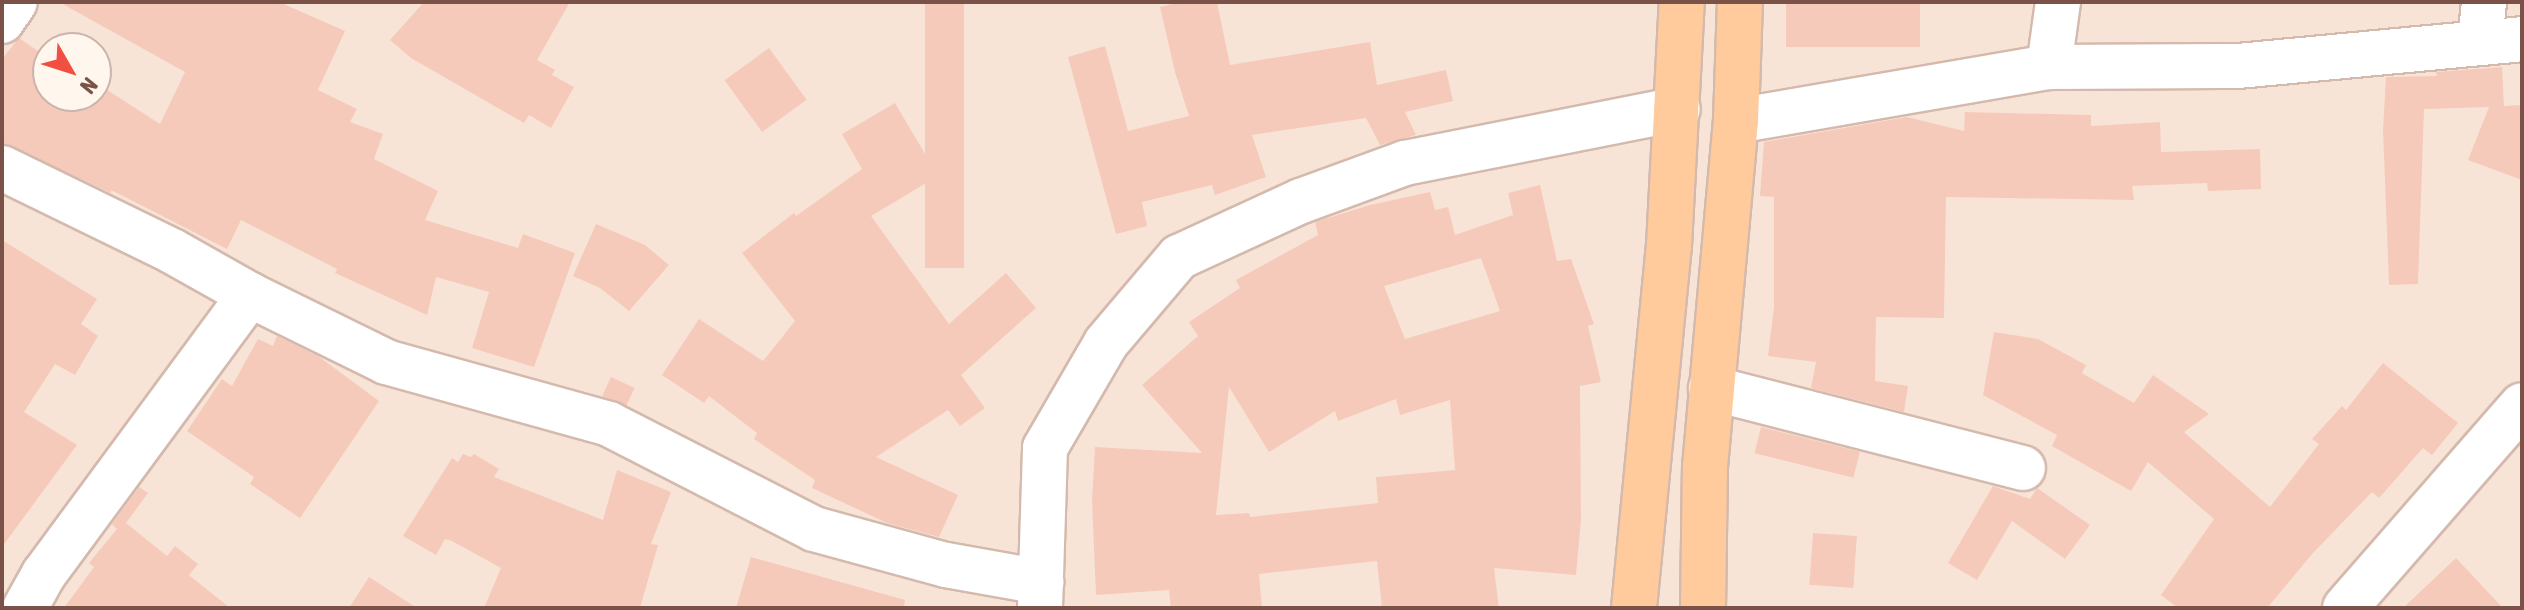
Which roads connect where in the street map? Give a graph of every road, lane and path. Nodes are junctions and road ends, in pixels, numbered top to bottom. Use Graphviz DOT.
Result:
graph roads {
  1 [pos="15,2"];
  2 [pos="1682,2"];
  3 [pos="1740,2"];
  4 [pos="2058,2"];
  5 [pos="2,21"];
  6 [pos="2495,28"];
  7 [pos="2049,67"];
  8 [pos="1678,109"];
  9 [pos="1736,121"];
  10 [pos="2,168"];
  11 [pos="250,295"];
  12 [pos="1711,388"];
  13 [pos="2522,405"];
  14 [pos="2023,468"];
  15 [pos="1040,595"];
  16 [pos="25,608"];
  17 [pos="1634,608"];
  18 [pos="1703,608"];
  19 [pos="2345,608"];
  1 -- 5 [label="street"];
  2 -- 8 [label="main road"];
  3 -- 9 [label="main road"];
  4 -- 7 [label="street"];
  6 -- 7 [label="street"];
  7 -- 9 [label="street"];
  8 -- 15 [label="street"];
  8 -- 17 [label="main road"];
  9 -- 12 [label="main road"];
  10 -- 11 [label="street"];
  11 -- 15 [label="street"];
  11 -- 16 [label="street"];
  12 -- 14 [label="street"];
  12 -- 18 [label="main road"];
  13 -- 19 [label="street"];
}
